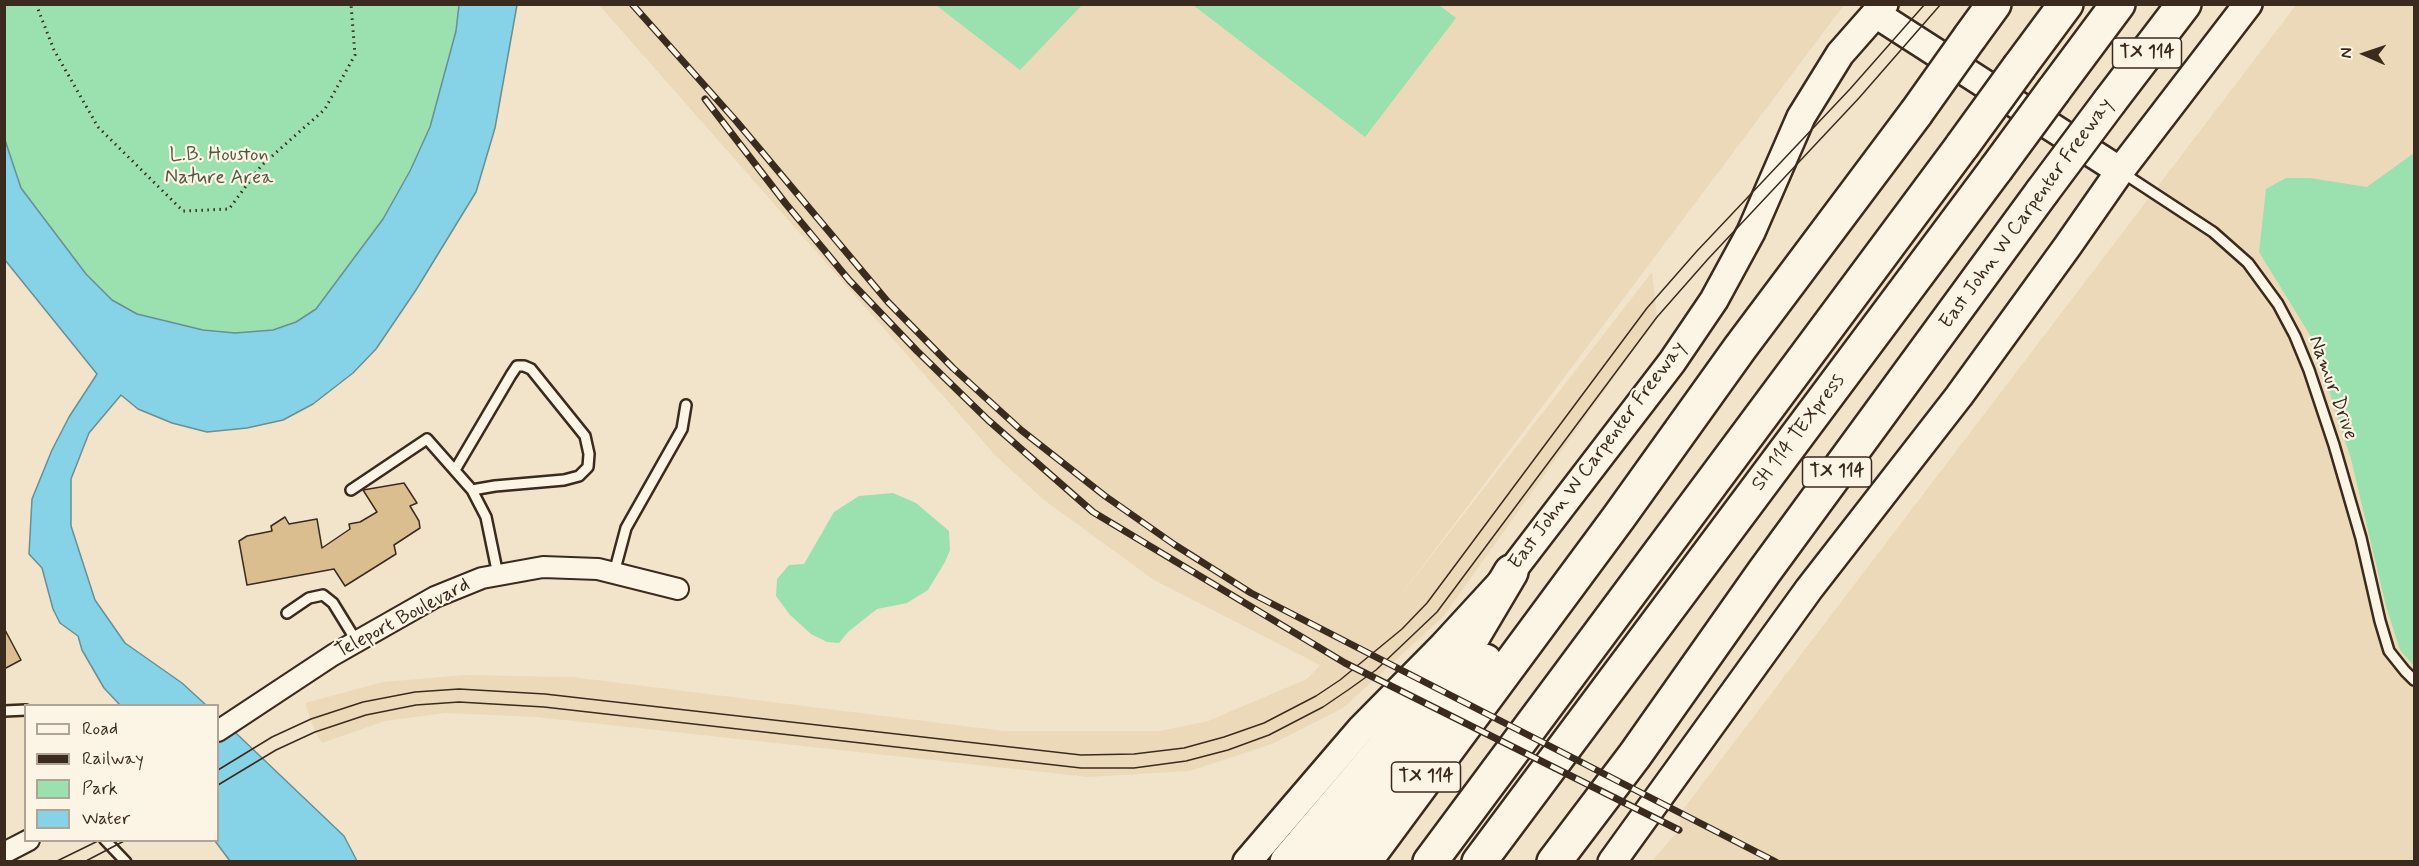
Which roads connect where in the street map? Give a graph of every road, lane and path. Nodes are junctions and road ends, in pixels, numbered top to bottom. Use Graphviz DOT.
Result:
graph roads {
  1 [pos="36,4"];
  2 [pos="351,4"];
  3 [pos="1994,4"];
  4 [pos="2066,4"];
  5 [pos="2118,4"];
  6 [pos="2184,4"];
  7 [pos="2248,4"];
  8 [pos="1874,8"];
  9 [pos="2120,171"];
  10 [pos="686,405"];
  11 [pos="455,470"];
  12 [pos="351,490"];
  13 [pos="472,490"];
  14 [pos="1619,517"];
  15 [pos="1511,572"];
  16 [pos="614,573"];
  17 [pos="498,575"];
  18 [pos="678,589"];
  19 [pos="287,613"];
  20 [pos="357,642"];
  21 [pos="2415,680"];
  22 [pos="1489,692"];
  23 [pos="24,710"];
  24 [pos="4,711"];
  25 [pos="219,730"];
  26 [pos="25,842"];
  27 [pos="107,842"];
  28 [pos="4,853"];
  29 [pos="126,861"];
  30 [pos="1247,861"];
  31 [pos="1287,861"];
  32 [pos="1326,861"];
  33 [pos="1364,861"];
  34 [pos="1380,861"];
  35 [pos="1430,861"];
  36 [pos="1479,861"];
  37 [pos="1554,861"];
  38 [pos="1612,861"];
  1 -- 2 [label="path"];
  3 -- 14 [label="highway, TX 114, bridge"];
  4 -- 35 [label="highway, bridge"];
  5 -- 36 [label="highway, SH 114 TEXpress, bridge"];
  6 -- 37 [label="highway, East John W Carpenter Freeway / TX 114, bridge"];
  7 -- 9 [label="main road"];
  8 -- 9 [label="main road"];
  8 -- 15 [label="main road, East John W Carpenter Freeway"];
  9 -- 21 [label="lane, Namur Drive"];
  9 -- 38 [label="main road"];
  10 -- 16 [label="lane"];
  11 -- 12 [label="lane"];
  11 -- 13 [label="lane"];
  11 -- 13 [label="lane"];
  13 -- 17 [label="lane"];
  14 -- 22 [label="highway, TX 114"];
  14 -- 32 [label="highway"];
  15 -- 30 [label="main road, East John W Carpenter Freeway"];
  15 -- 31 [label="highway"];
  16 -- 17 [label="street, Teleport Boulevard"];
  16 -- 18 [label="street, Teleport Boulevard"];
  17 -- 20 [label="street, Teleport Boulevard"];
  19 -- 20 [label="lane"];
  20 -- 25 [label="street, Teleport Boulevard"];
  22 -- 33 [label="highway, TX 114"];
  22 -- 34 [label="highway"];
  23 -- 24 [label="lane"];
  26 -- 28 [label="street"];
  27 -- 29 [label="lane"];
}
